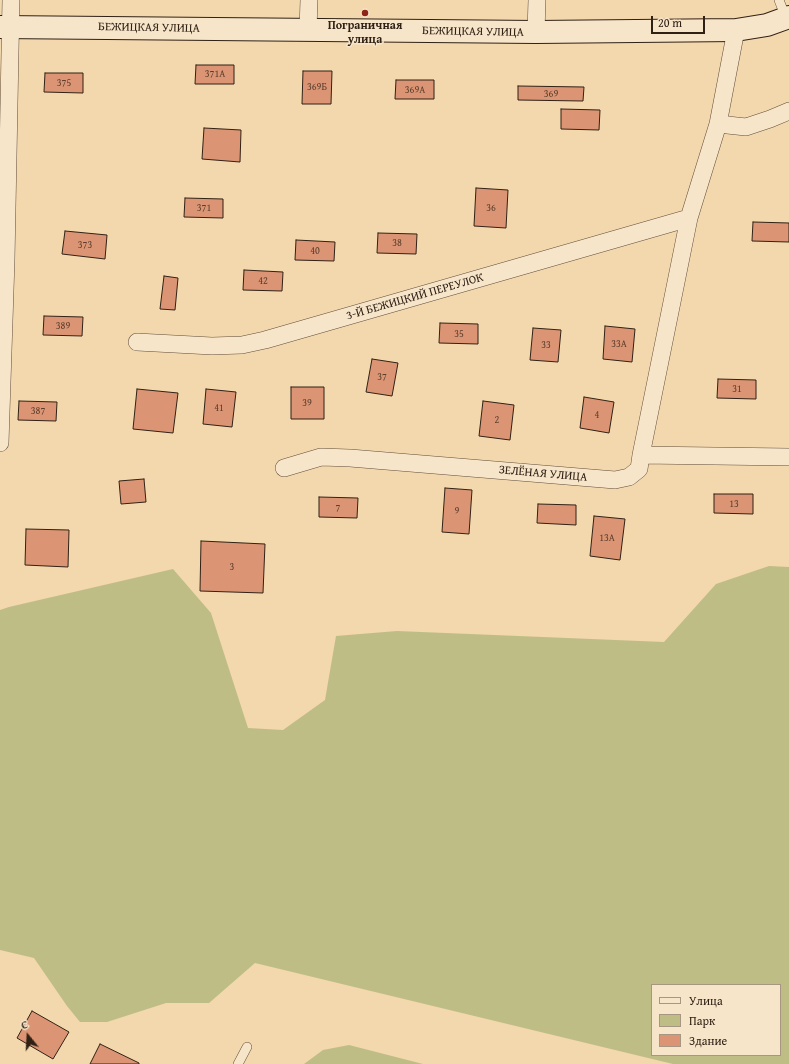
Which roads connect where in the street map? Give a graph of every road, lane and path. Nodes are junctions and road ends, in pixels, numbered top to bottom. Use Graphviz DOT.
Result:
graph roads {
  1 [pos="11,0"];
  2 [pos="309,0"];
  3 [pos="537,0"];
  4 [pos="785,12"];
  5 [pos="5,27"];
  6 [pos="308,30"];
  7 [pos="736,30"];
  8 [pos="536,32"];
  9 [pos="789,111"];
  10 [pos="718,124"];
  11 [pos="689,218"];
  12 [pos="137,342"];
  13 [pos="0,443"];
  14 [pos="641,455"];
  15 [pos="789,458"];
  16 [pos="284,468"];
  17 [pos="247,1047"];
  18 [pos="238,1064"];
  1 -- 5 [label="street"];
  2 -- 6 [label="street"];
  3 -- 8 [label="street"];
  4 -- 7 [label="street, БЕЖИЦКАЯ УЛИЦА"];
  5 -- 6 [label="street, БЕЖИЦКАЯ УЛИЦА"];
  5 -- 13 [label="street"];
  6 -- 8 [label="street, БЕЖИЦКАЯ УЛИЦА"];
  7 -- 8 [label="street, БЕЖИЦКАЯ УЛИЦА"];
  7 -- 10 [label="street, ЗЕЛЁНАЯ УЛИЦА"];
  9 -- 10 [label="street"];
  10 -- 11 [label="street, ЗЕЛЁНАЯ УЛИЦА"];
  11 -- 12 [label="street, 3-Й БЕЖИЦКИЙ ПЕРЕУЛОК"];
  11 -- 14 [label="street, ЗЕЛЁНАЯ УЛИЦА"];
  14 -- 15 [label="street"];
  14 -- 16 [label="street, ЗЕЛЁНАЯ УЛИЦА"];
  17 -- 18 [label="lane"];
}
